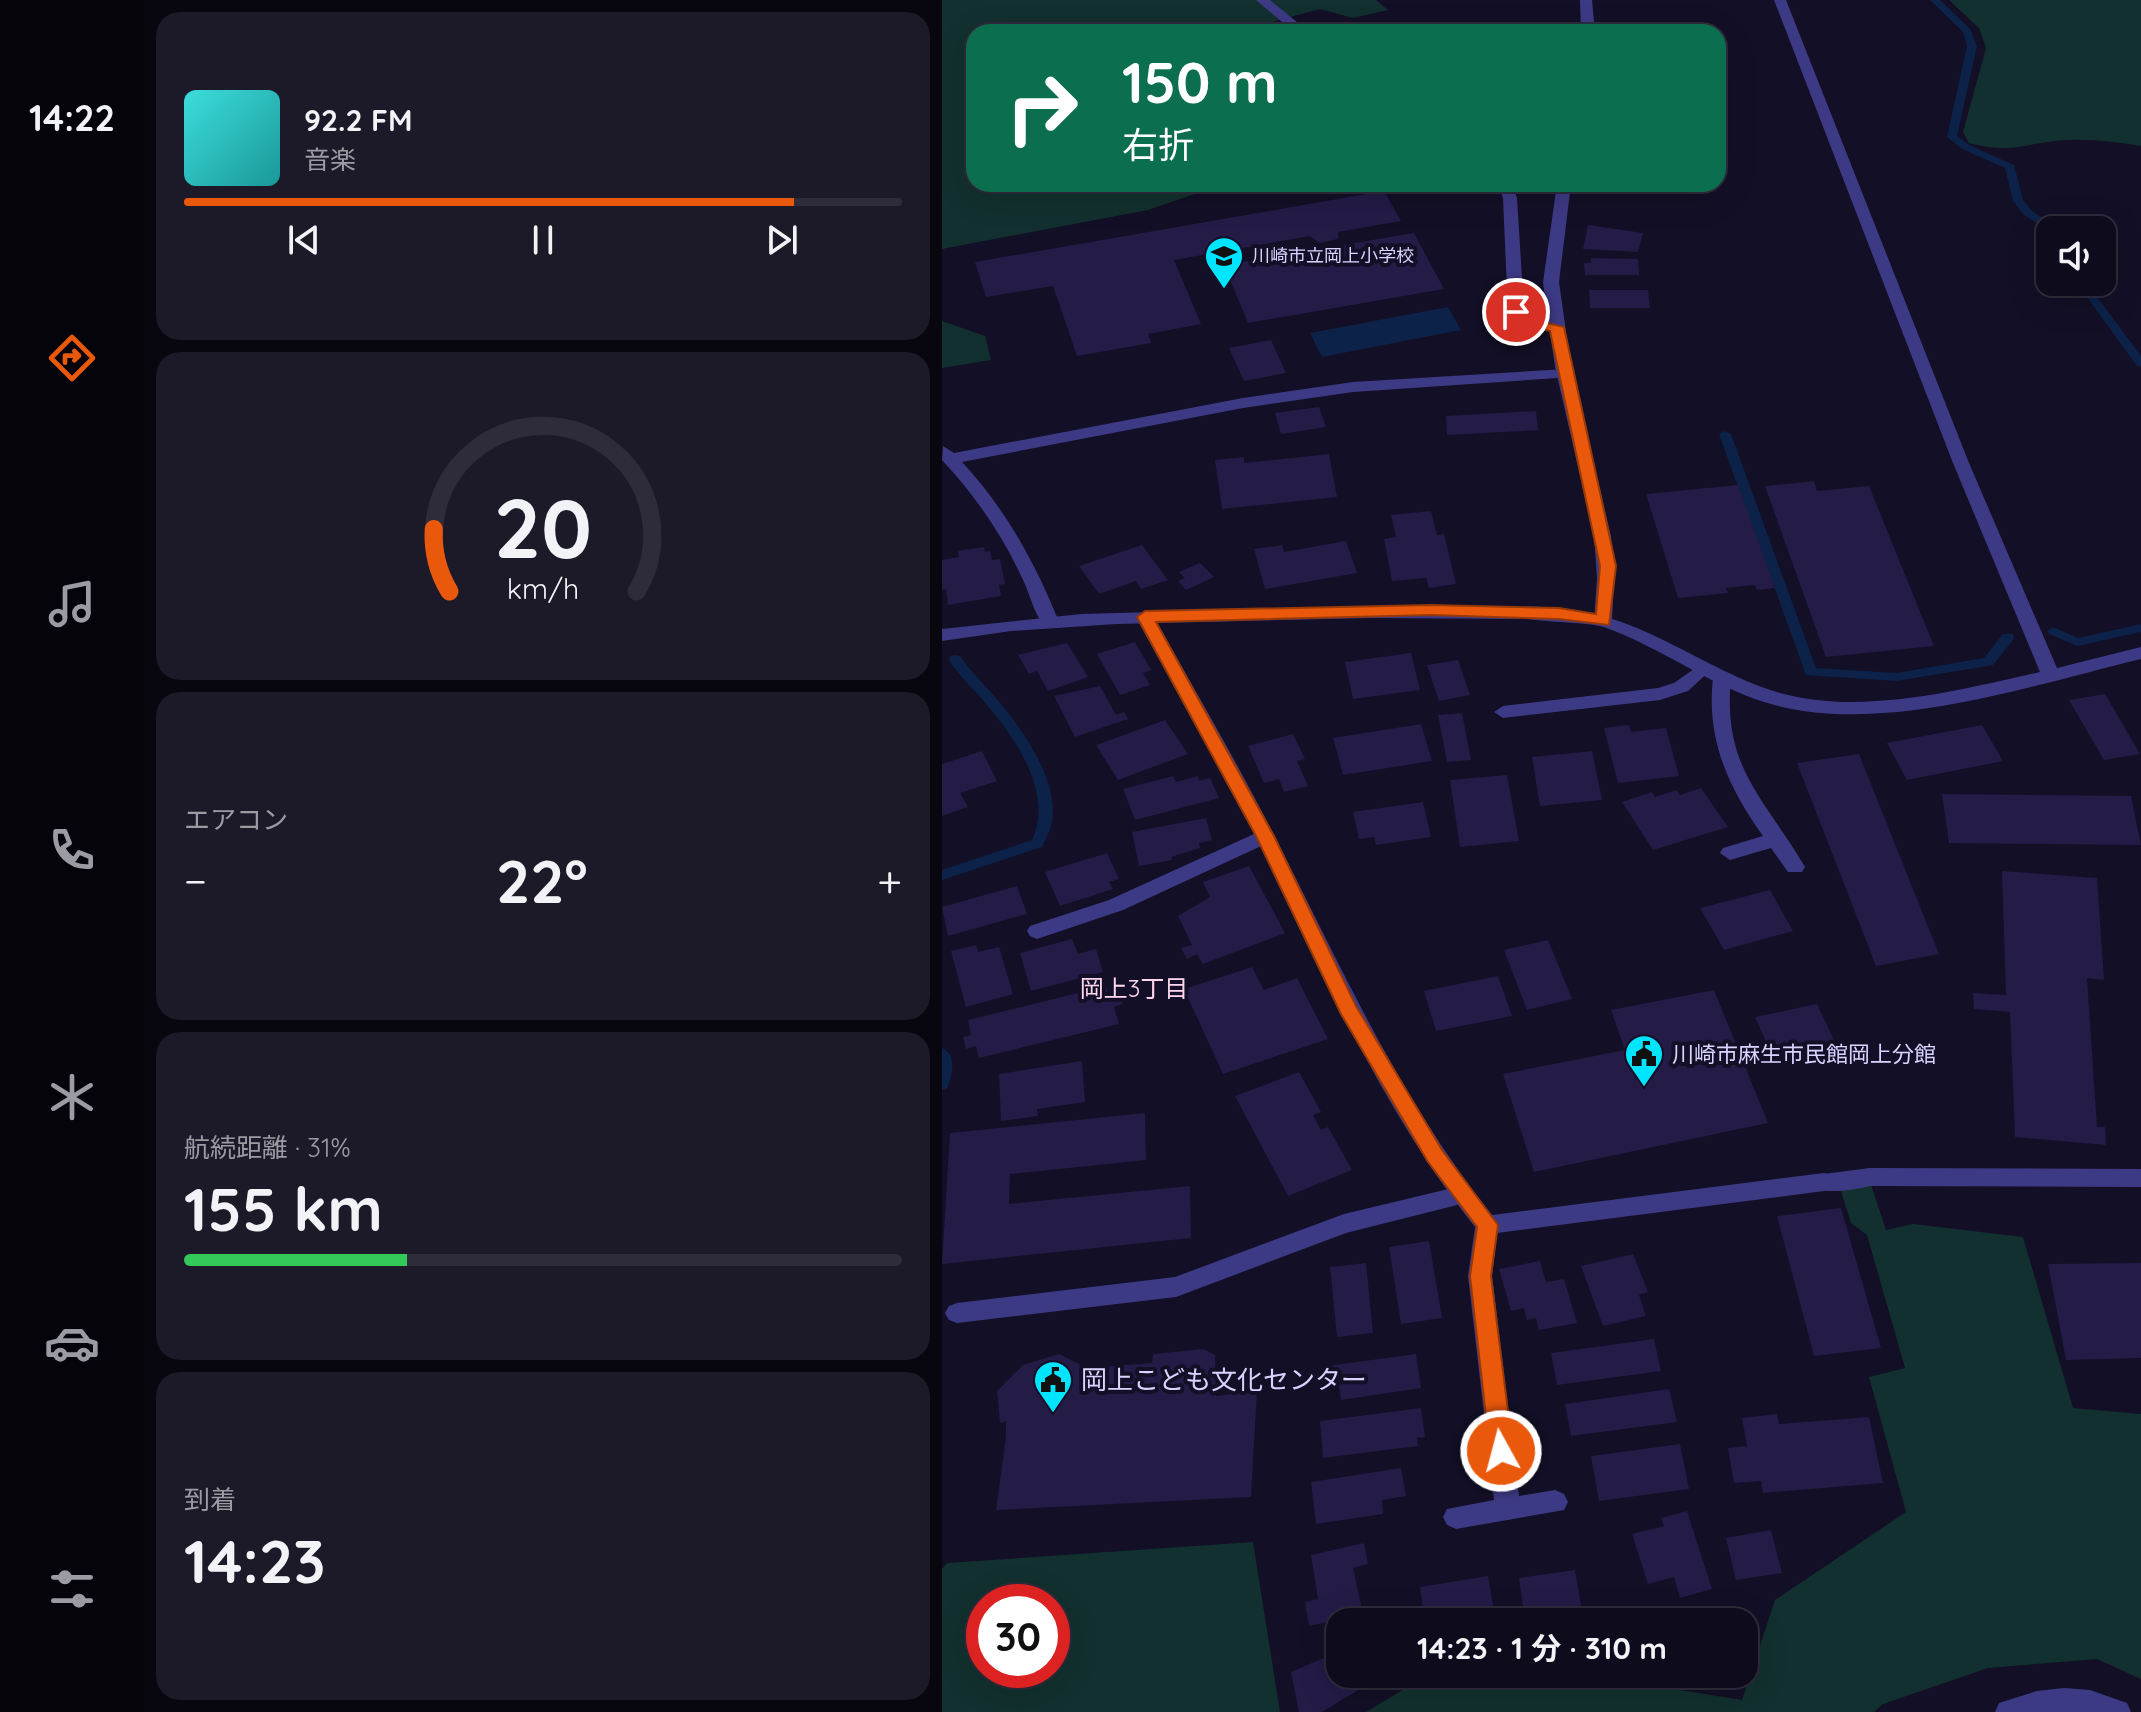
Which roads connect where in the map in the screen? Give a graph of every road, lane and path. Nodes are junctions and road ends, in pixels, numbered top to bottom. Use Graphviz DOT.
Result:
graph roads {
  1 [pos="1262,0"];
  2 [pos="1586,0"];
  3 [pos="1780,0"];
  4 [pos="1292,24"];
  5 [pos="1588,24"];
  6 [pos="1508,192"];
  7 [pos="1563,192"];
  8 [pos="1556,327"];
  9 [pos="1566,374"];
  10 [pos="946,454"];
  11 [pos="1145,617"];
  12 [pos="1603,621"];
  13 [pos="1050,622"];
  14 [pos="942,635"];
  15 [pos="2141,653"];
  16 [pos="1713,673"];
  17 [pos="2050,674"];
  18 [pos="1503,712"];
  19 [pos="1265,836"];
  20 [pos="1775,840"];
  21 [pos="1730,853"];
  22 [pos="1795,867"];
  23 [pos="1037,931"];
  24 [pos="2141,1178"];
  25 [pos="1461,1195"];
  26 [pos="1487,1225"];
  27 [pos="957,1313"];
  28 [pos="1555,1502"];
  29 [pos="1508,1509"];
  30 [pos="1456,1517"];
  31 [pos="2009,1712"];
  32 [pos="2117,1712"];
  1 -- 4 [label="street"];
  2 -- 5 [label="street"];
  3 -- 17 [label="street"];
  6 -- 8 [label="street"];
  7 -- 8 [label="street"];
  8 -- 9 [label="street"];
  9 -- 10 [label="street"];
  9 -- 12 [label="street"];
  10 -- 13 [label="street"];
  11 -- 12 [label="street"];
  11 -- 13 [label="street"];
  11 -- 19 [label="street"];
  12 -- 16 [label="street"];
  13 -- 14 [label="street"];
  15 -- 17 [label="street"];
  16 -- 17 [label="street"];
  16 -- 18 [label="street"];
  16 -- 20 [label="street"];
  19 -- 23 [label="street"];
  19 -- 25 [label="street"];
  20 -- 21 [label="street"];
  20 -- 22 [label="street"];
  24 -- 26 [label="street"];
  25 -- 26 [label="street"];
  25 -- 27 [label="street"];
  26 -- 29 [label="street"];
  28 -- 29 [label="street"];
  29 -- 30 [label="street"];
  31 -- 32 [label="street"];
}
